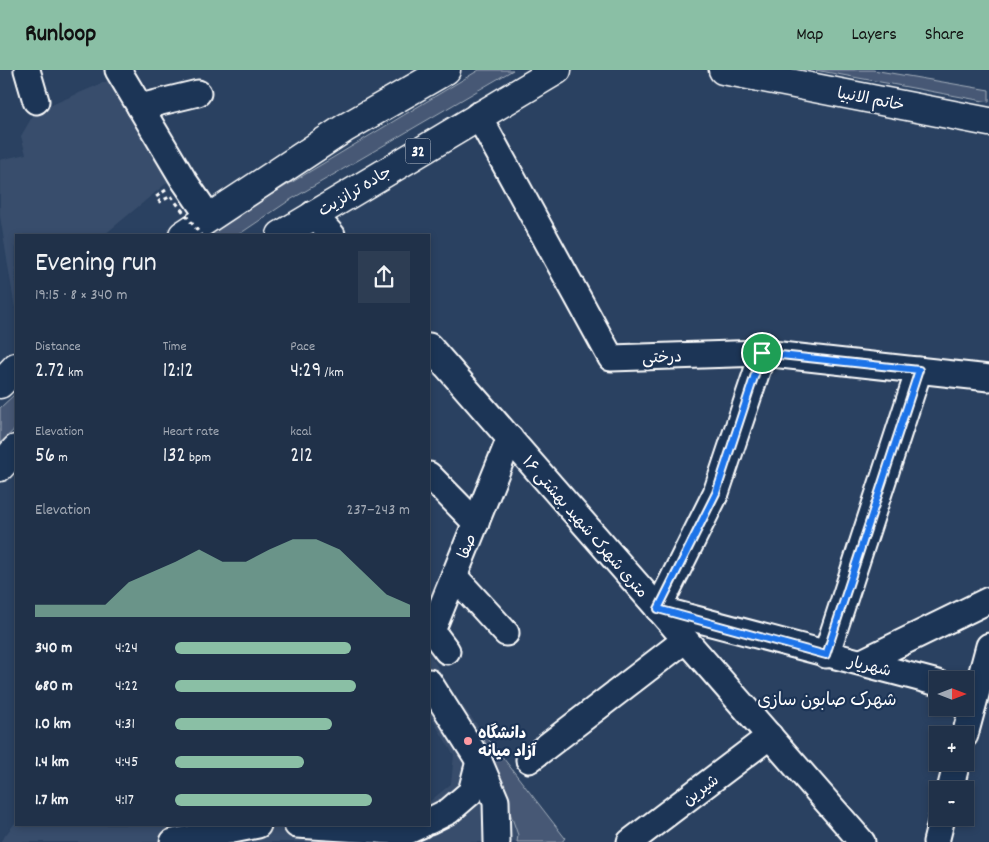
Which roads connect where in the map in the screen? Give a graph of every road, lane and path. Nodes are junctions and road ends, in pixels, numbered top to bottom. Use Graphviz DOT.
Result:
graph roads {
  1 [pos="27,70"];
  2 [pos="118,70"];
  3 [pos="446,70"];
  4 [pos="557,70"];
  5 [pos="723,70"];
  6 [pos="198,93"];
  7 [pos="36,101"];
  8 [pos="140,106"];
  9 [pos="478,115"];
  10 [pos="989,122"];
  11 [pos="160,202"];
  12 [pos="314,214"];
  13 [pos="205,226"];
  14 [pos="185,234"];
  15 [pos="283,234"];
  16 [pos="331,234"];
  17 [pos="430,347"];
  18 [pos="762,353"];
  19 [pos="15,368"];
  20 [pos="919,370"];
  21 [pos="989,378"];
  22 [pos="15,383"];
  23 [pos="0,384"];
  24 [pos="0,391"];
  25 [pos="510,438"];
  26 [pos="15,450"];
  27 [pos="0,467"];
  28 [pos="430,475"];
  29 [pos="476,523"];
  30 [pos="454,576"];
  31 [pos="989,600"];
  32 [pos="658,609"];
  33 [pos="506,632"];
  34 [pos="685,640"];
  35 [pos="989,646"];
  36 [pos="447,651"];
  37 [pos="826,655"];
  38 [pos="862,662"];
  39 [pos="929,681"];
  40 [pos="430,684"];
  41 [pos="977,694"];
  42 [pos="968,726"];
  43 [pos="770,736"];
  44 [pos="529,760"];
  45 [pos="479,761"];
  46 [pos="430,820"];
  47 [pos="253,826"];
  48 [pos="313,826"];
  49 [pos="419,826"];
  50 [pos="940,826"];
  51 [pos="851,838"];
  52 [pos="173,842"];
  53 [pos="497,842"];
  54 [pos="630,842"];
  55 [pos="936,842"];
  1 -- 7 [label="street"];
  2 -- 8 [label="street"];
  3 -- 13 [label="main road"];
  4 -- 9 [label="main road, جاده ترانزیت / 32"];
  5 -- 10 [label="main road, خاتم الانبیا"];
  6 -- 8 [label="street"];
  8 -- 13 [label="street"];
  9 -- 12 [label="main road, جاده ترانزیت / 32"];
  9 -- 18 [label="street, درختی"];
  11 -- 13 [label="path, bridge"];
  12 -- 15 [label="main road, جاده ترانزیت / 32"];
  12 -- 16 [label="street"];
  13 -- 14 [label="main road"];
  17 -- 25 [label="street, ۱۶ متری شهرک شهيد بهشتی"];
  18 -- 20 [label="street, درختی"];
  18 -- 32 [label="street"];
  19 -- 23 [label="main road"];
  20 -- 21 [label="street, درختی"];
  20 -- 37 [label="street"];
  22 -- 24 [label="main road"];
  25 -- 29 [label="street, صفا"];
  25 -- 32 [label="street, ۱۶ متری شهرک شهيد بهشتی"];
  26 -- 27 [label="main road"];
  28 -- 29 [label="street"];
  29 -- 30 [label="street, صفا"];
  30 -- 33 [label="street"];
  30 -- 36 [label="street, صفا"];
  31 -- 38 [label="street"];
  32 -- 34 [label="street, ۱۶ متری شهرک شهيد بهشتی"];
  32 -- 37 [label="street, شهریار"];
  34 -- 43 [label="street, ۱۶ متری شهرک شهيد بهشتی"];
  34 -- 44 [label="street"];
  35 -- 41 [label="street"];
  37 -- 38 [label="street, شهریار"];
  38 -- 39 [label="street, شهریار"];
  40 -- 45 [label="street"];
  41 -- 42 [label="street"];
  43 -- 51 [label="street, ۱۶ متری شهرک شهيد بهشتی"];
  43 -- 54 [label="street, شیرین"];
  45 -- 46 [label="street"];
  45 -- 53 [label="street"];
  47 -- 52 [label="street"];
  48 -- 49 [label="street"];
  50 -- 55 [label="street"];
}
